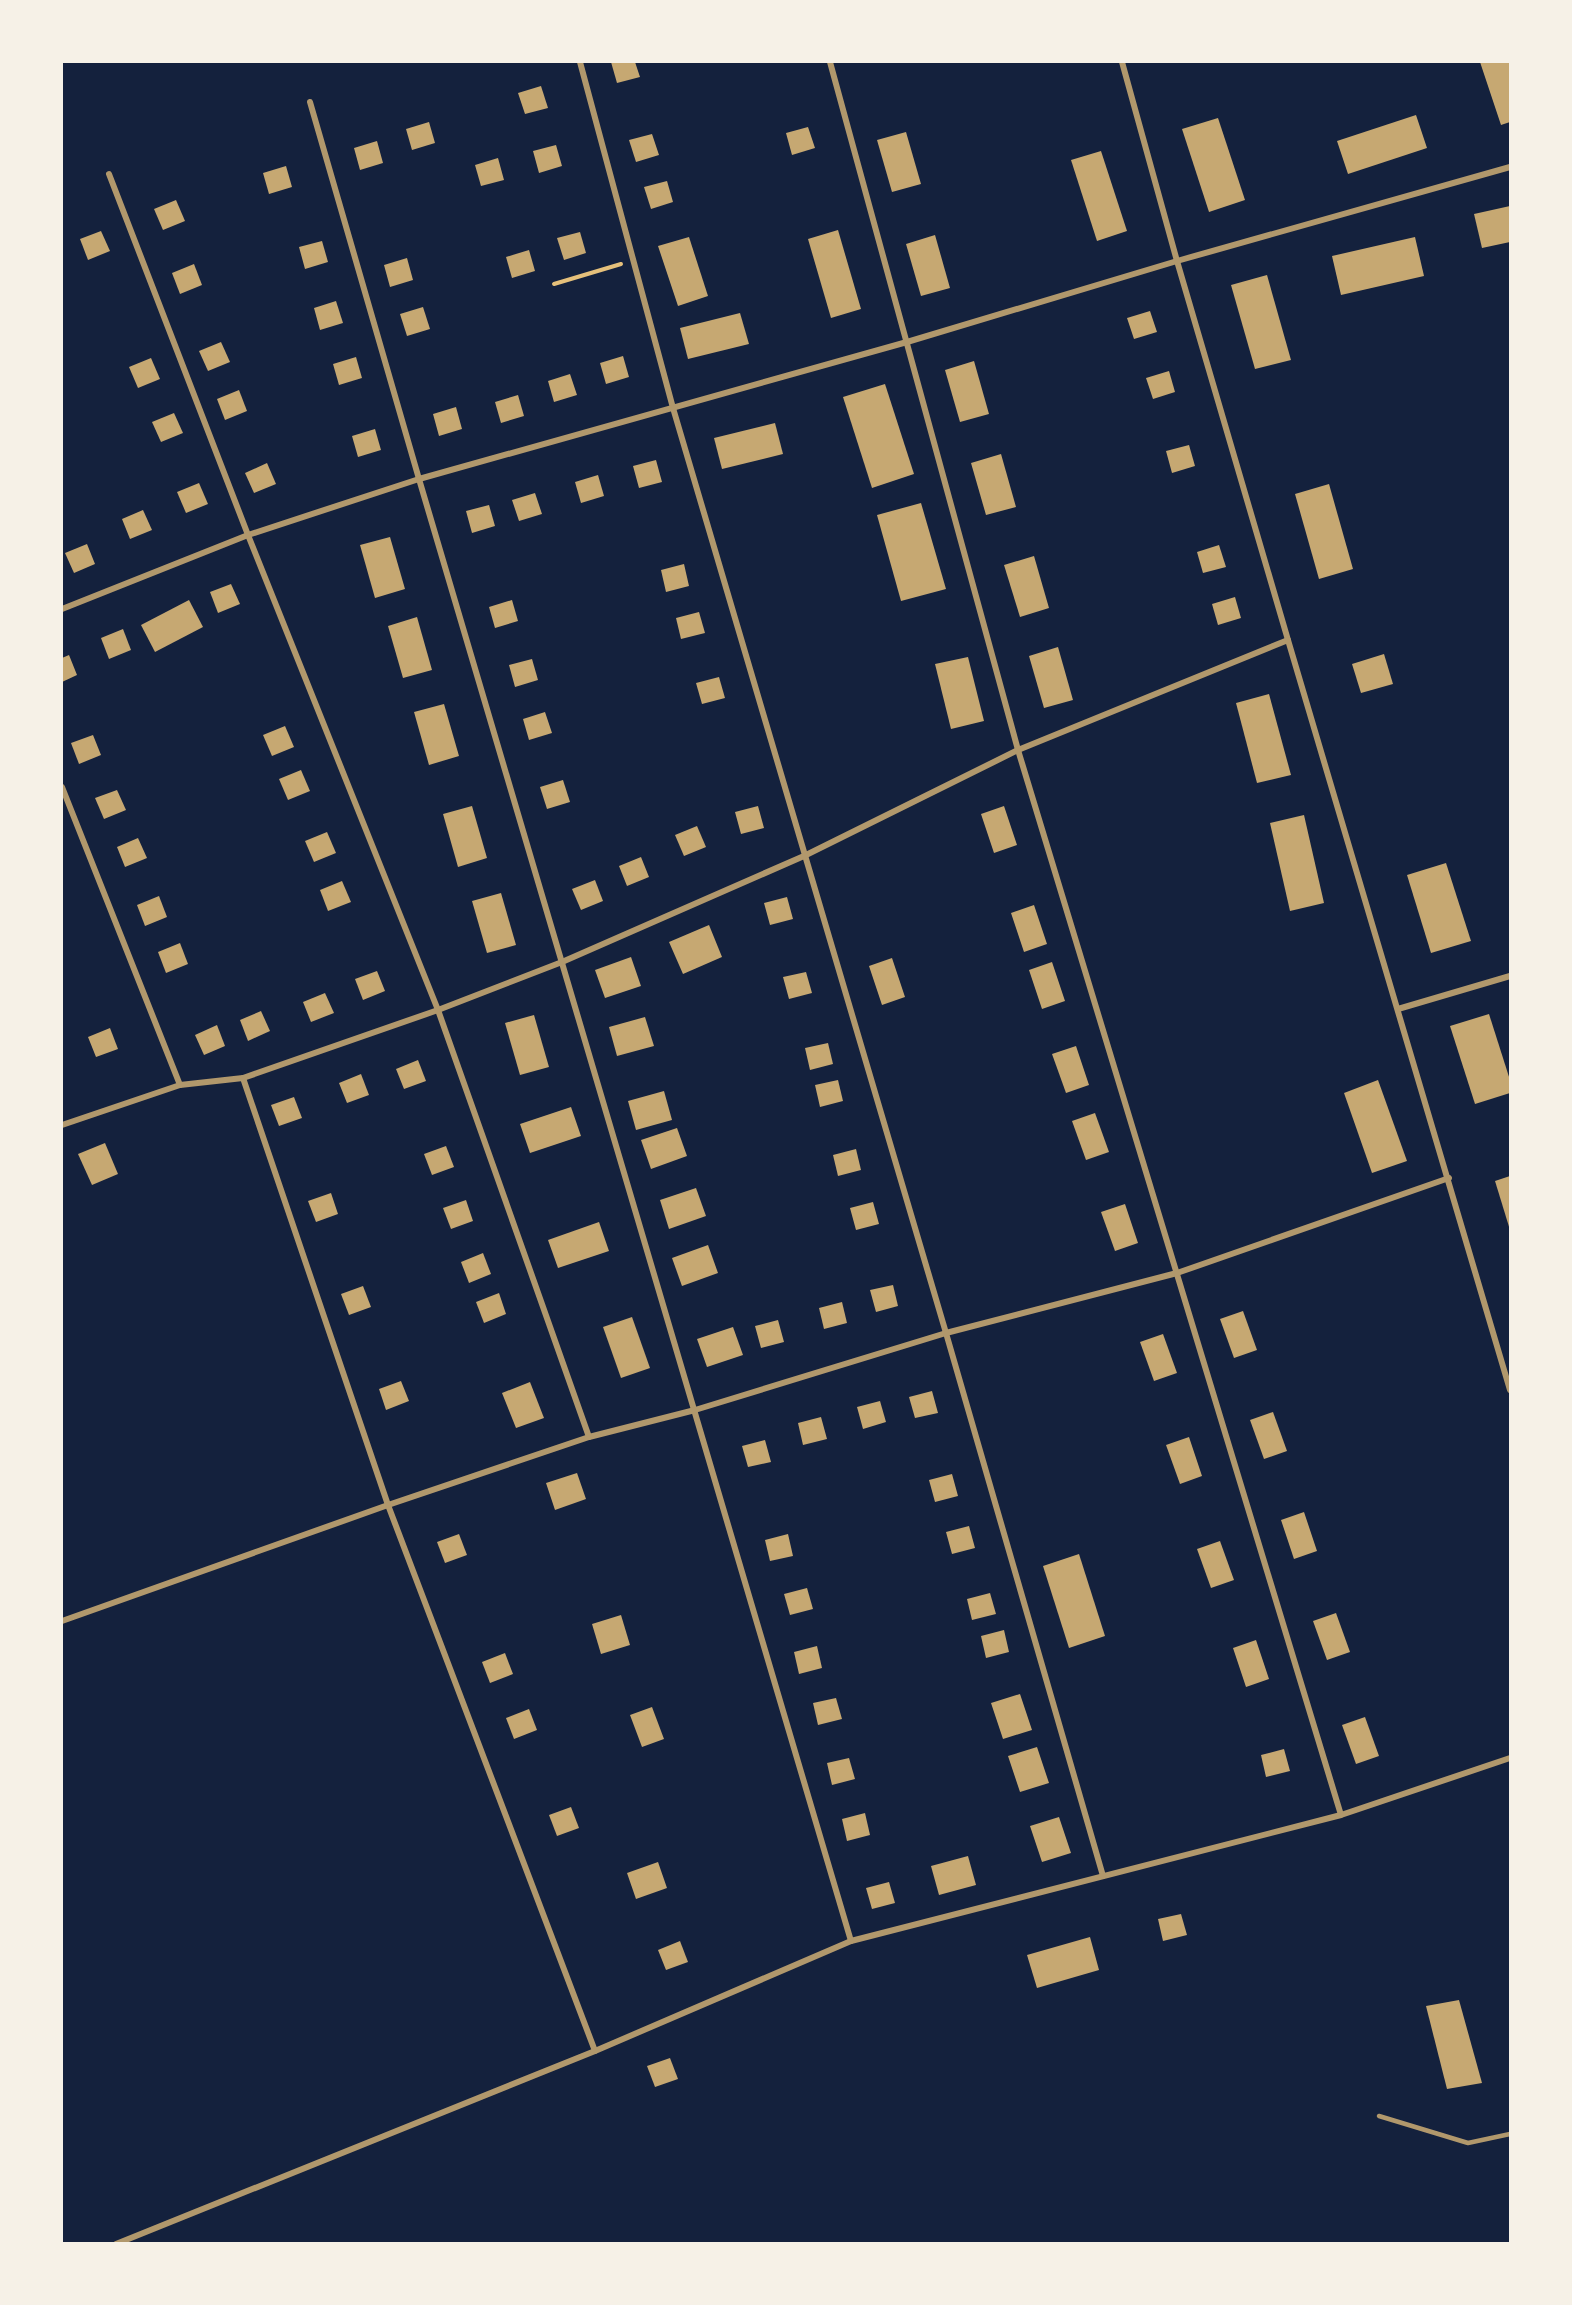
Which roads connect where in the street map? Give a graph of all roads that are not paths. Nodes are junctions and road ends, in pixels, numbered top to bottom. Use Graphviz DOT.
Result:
graph roads {
  1 [pos="580,62"];
  2 [pos="830,62"];
  3 [pos="1122,62"];
  4 [pos="310,102"];
  5 [pos="1510,167"];
  6 [pos="109,174"];
  7 [pos="1177,261"];
  8 [pos="907,342"];
  9 [pos="672,408"];
  10 [pos="419,479"];
  11 [pos="248,535"];
  12 [pos="62,609"];
  13 [pos="1288,640"];
  14 [pos="1018,750"];
  15 [pos="62,787"];
  16 [pos="804,856"];
  17 [pos="562,962"];
  18 [pos="1510,976"];
  19 [pos="1398,1009"];
  20 [pos="438,1010"];
  21 [pos="243,1078"];
  22 [pos="180,1085"];
  23 [pos="62,1125"];
  24 [pos="1449,1178"];
  25 [pos="1177,1273"];
  26 [pos="946,1333"];
  27 [pos="1510,1364"];
  28 [pos="1502,1366"];
  29 [pos="1510,1390"];
  30 [pos="695,1410"];
  31 [pos="589,1437"];
  32 [pos="388,1505"];
  33 [pos="62,1621"];
  34 [pos="1510,1758"];
  35 [pos="1341,1815"];
  36 [pos="1103,1875"];
  37 [pos="851,1941"];
  38 [pos="595,2051"];
  39 [pos="1379,2116"];
  40 [pos="1510,2134"];
  41 [pos="116,2244"];
  1 -- 9 [label="street"];
  2 -- 8 [label="street"];
  3 -- 7 [label="street"];
  4 -- 10 [label="street"];
  5 -- 7 [label="street"];
  6 -- 11 [label="street"];
  7 -- 8 [label="street"];
  7 -- 13 [label="street"];
  8 -- 9 [label="street"];
  8 -- 14 [label="street"];
  9 -- 10 [label="street"];
  9 -- 16 [label="street"];
  10 -- 11 [label="street"];
  10 -- 17 [label="street"];
  11 -- 12 [label="street"];
  11 -- 20 [label="street"];
  13 -- 14 [label="street"];
  13 -- 19 [label="street"];
  14 -- 16 [label="street"];
  14 -- 25 [label="street"];
  15 -- 22 [label="street"];
  16 -- 17 [label="street"];
  16 -- 26 [label="street"];
  17 -- 20 [label="street"];
  17 -- 30 [label="street"];
  18 -- 19 [label="street"];
  19 -- 24 [label="street"];
  20 -- 21 [label="street"];
  20 -- 31 [label="street"];
  21 -- 22 [label="street"];
  21 -- 32 [label="street"];
  22 -- 23 [label="street"];
  24 -- 25 [label="street"];
  24 -- 28 [label="street"];
  25 -- 26 [label="street"];
  25 -- 35 [label="street"];
  26 -- 30 [label="street"];
  26 -- 36 [label="street"];
  27 -- 28 [label="street"];
  28 -- 29 [label="street"];
  30 -- 31 [label="street"];
  30 -- 37 [label="street"];
  31 -- 32 [label="street"];
  32 -- 33 [label="street"];
  32 -- 38 [label="street"];
  34 -- 35 [label="street"];
  35 -- 36 [label="street"];
  36 -- 37 [label="street"];
  37 -- 38 [label="street"];
  38 -- 41 [label="street"];
  39 -- 40 [label="lane"];
}
